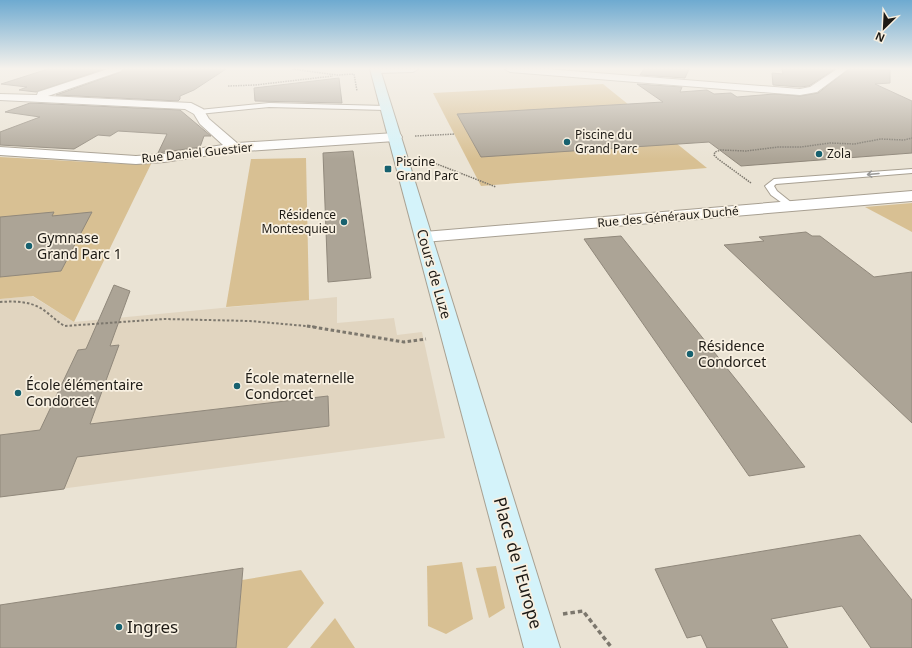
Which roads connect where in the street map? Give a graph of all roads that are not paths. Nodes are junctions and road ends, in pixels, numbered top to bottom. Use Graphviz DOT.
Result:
graph roads {
  1 [pos="27,99"];
  2 [pos="57,99"];
  3 [pos="383,99"];
  4 [pos="0,108"];
  5 [pos="386,108"];
  6 [pos="199,112"];
  7 [pos="395,137"];
  8 [pos="230,148"];
  9 [pos="0,151"];
  10 [pos="912,171"];
  11 [pos="912,196"];
  12 [pos="792,207"];
  13 [pos="424,237"];
  14 [pos="494,479"];
  15 [pos="542,648"];
  1 -- 4 [label="street"];
  2 -- 6 [label="street"];
  3 -- 5 [label="street, Cours de Luze"];
  5 -- 6 [label="lane"];
  5 -- 7 [label="street, Cours de Luze"];
  6 -- 8 [label="street"];
  7 -- 8 [label="street, Rue Daniel Guestier"];
  7 -- 13 [label="street, Cours de Luze"];
  8 -- 9 [label="street, Rue Daniel Guestier"];
  10 -- 12 [label="lane, one-way"];
  11 -- 12 [label="street, Rue des Généraux Duché"];
  12 -- 13 [label="street, Rue des Généraux Duché"];
  13 -- 14 [label="street, Cours de Luze"];
  14 -- 15 [label="street, Place de l'Europe"];
}
